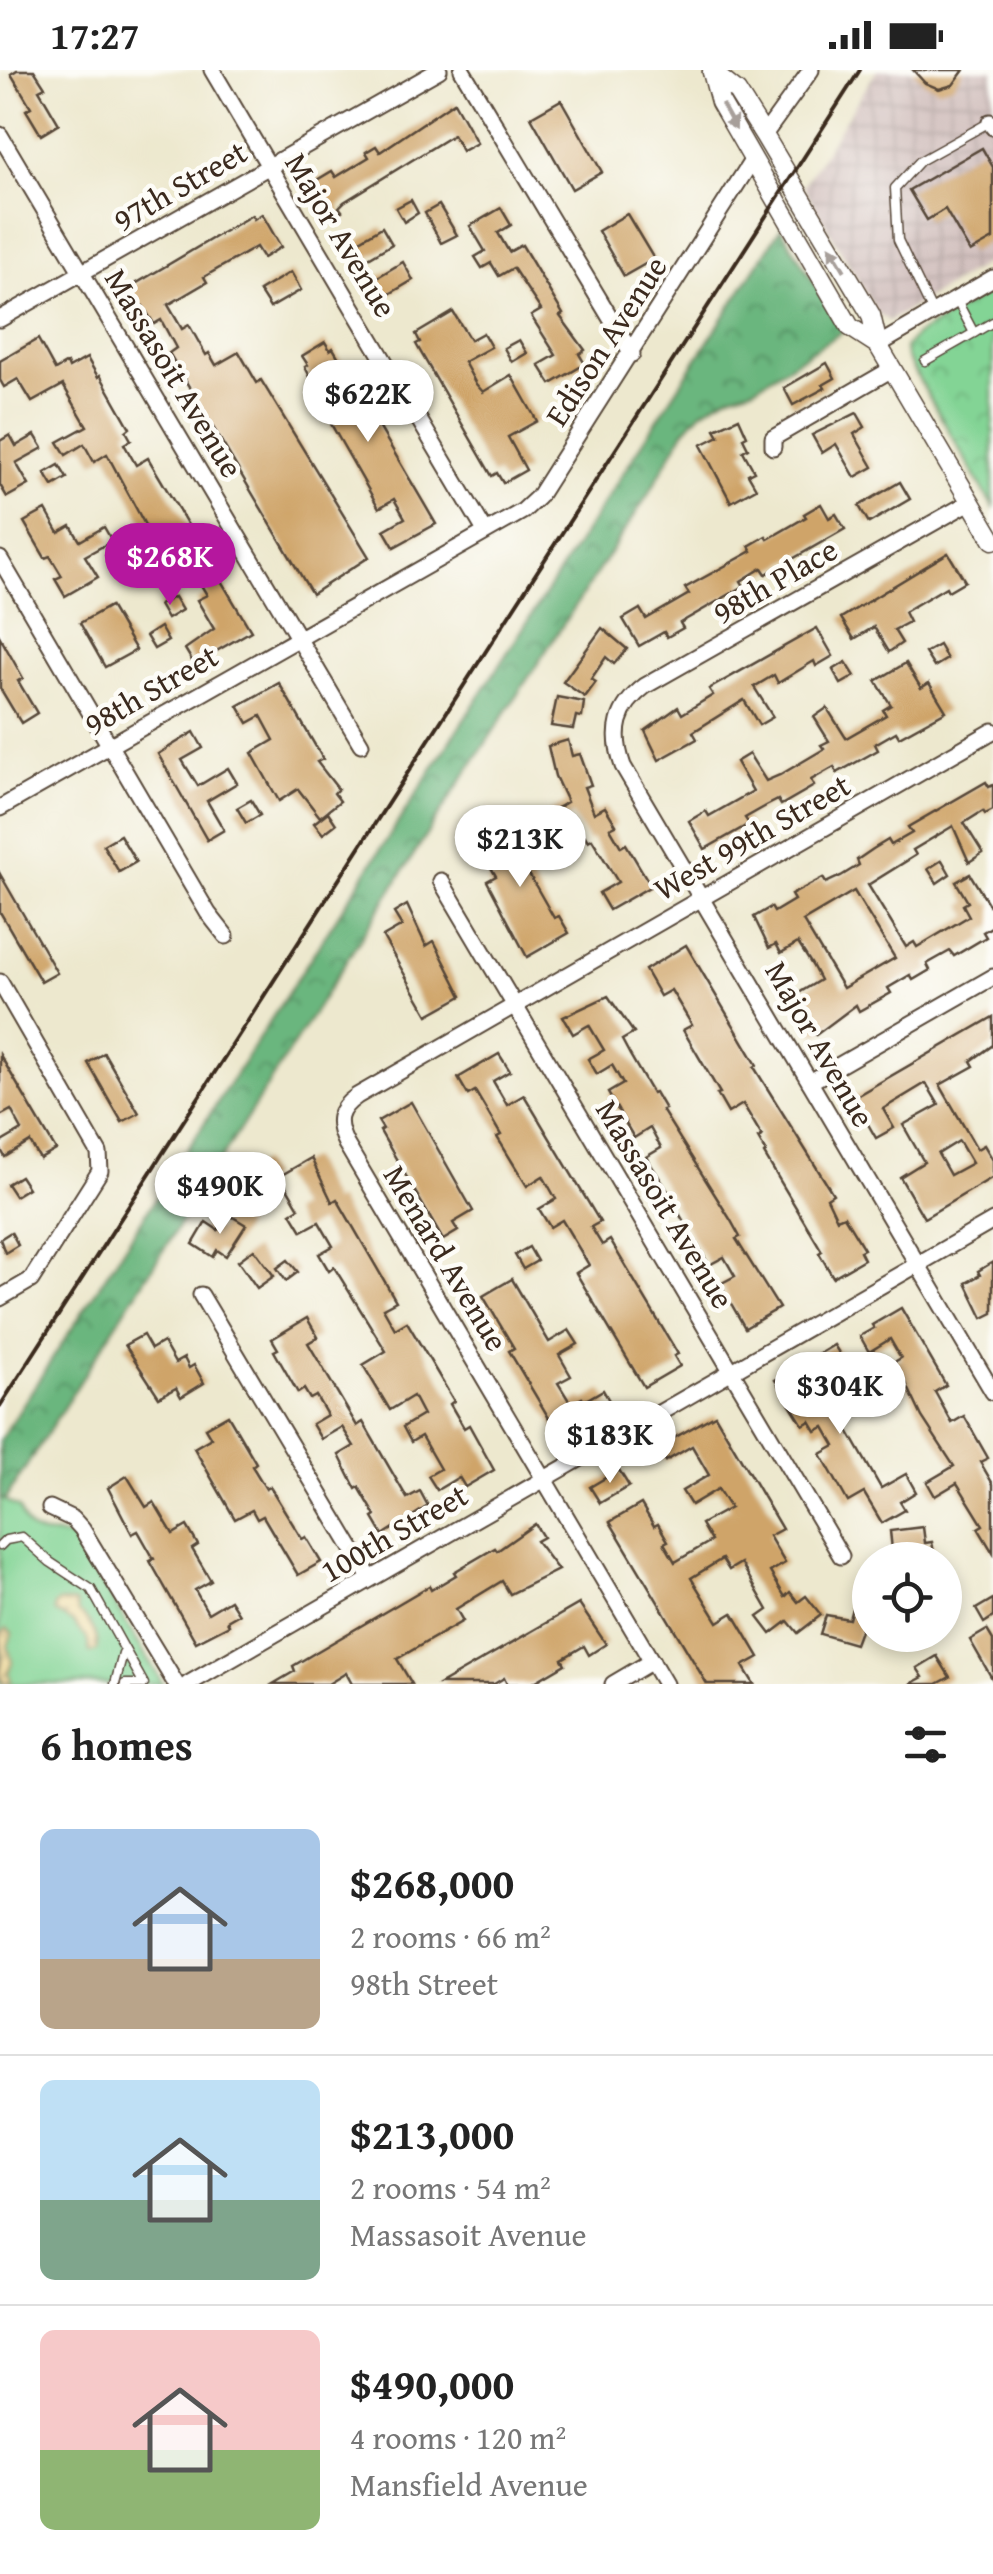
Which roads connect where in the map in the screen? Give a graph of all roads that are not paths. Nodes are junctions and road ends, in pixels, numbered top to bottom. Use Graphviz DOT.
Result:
graph roads {
  1 [pos="212,70"];
  2 [pos="438,70"];
  3 [pos="462,70"];
  4 [pos="811,70"];
  5 [pos="712,71"];
  6 [pos="992,125"];
  7 [pos="0,134"];
  8 [pos="764,135"];
  9 [pos="753,159"];
  10 [pos="268,166"];
  11 [pos="83,273"];
  12 [pos="993,278"];
  13 [pos="956,300"];
  14 [pos="932,313"];
  15 [pos="0,319"];
  16 [pos="993,322"];
  17 [pos="974,333"];
  18 [pos="878,345"];
  19 [pos="632,354"];
  20 [pos="925,361"];
  21 [pos="892,369"];
  22 [pos="773,447"];
  23 [pos="970,502"];
  24 [pos="485,531"];
  25 [pos="993,540"];
  26 [pos="0,559"];
  27 [pos="299,638"];
  28 [pos="618,719"];
  29 [pos="993,731"];
  30 [pos="361,744"];
  31 [pos="110,745"];
  32 [pos="0,808"];
  33 [pos="441,880"];
  34 [pos="701,897"];
  35 [pos="226,936"];
  36 [pos="993,977"];
  37 [pos="0,982"];
  38 [pos="515,1005"];
  39 [pos="810,1082"];
  40 [pos="338,1117"];
  41 [pos="993,1221"];
  42 [pos="918,1264"];
  43 [pos="201,1295"];
  44 [pos="0,1298"];
  45 [pos="732,1372"];
  46 [pos="993,1392"];
  47 [pos="544,1479"];
  48 [pos="50,1508"];
  49 [pos="0,1546"];
  50 [pos="841,1556"];
  51 [pos="370,1578"];
  52 [pos="124,1650"];
  53 [pos="652,1661"];
  54 [pos="114,1684"];
  55 [pos="124,1684"];
  56 [pos="142,1684"];
  57 [pos="176,1684"];
  58 [pos="188,1684"];
  59 [pos="613,1684"];
  60 [pos="665,1684"];
  1 -- 10 [label="street, Major Avenue"];
  2 -- 10 [label="street, 97th Street"];
  3 -- 19 [label="street"];
  4 -- 8 [label="street"];
  5 -- 8 [label="street"];
  5 -- 9 [label="street, one-way"];
  6 -- 14 [label="lane"];
  7 -- 11 [label="street, Massasoit Avenue"];
  18 -- 8 [label="street, one-way"];
  9 -- 18 [label="street"];
  9 -- 19 [label="street, Edison Avenue"];
  10 -- 11 [label="street, 97th Street"];
  10 -- 24 [label="street, Major Avenue"];
  11 -- 15 [label="street, 97th Street"];
  11 -- 27 [label="street, Massasoit Avenue"];
  12 -- 13 [label="street"];
  13 -- 14 [label="street"];
  13 -- 17 [label="lane"];
  14 -- 18 [label="street"];
  16 -- 17 [label="lane"];
  17 -- 20 [label="lane"];
  18 -- 21 [label="street"];
  19 -- 24 [label="street, Edison Avenue"];
  21 -- 22 [label="street"];
  21 -- 23 [label="street"];
  23 -- 25 [label="street"];
  23 -- 28 [label="street, 98th Place"];
  24 -- 27 [label="street, 98th Street"];
  26 -- 31 [label="street"];
  27 -- 30 [label="street, Massasoit Avenue"];
  27 -- 31 [label="street, 98th Street"];
  28 -- 34 [label="street, Major Avenue"];
  29 -- 34 [label="street, West 99th Street"];
  31 -- 32 [label="street, 98th Street"];
  31 -- 35 [label="street"];
  33 -- 38 [label="street, Massasoit Avenue"];
  34 -- 38 [label="street, West 99th Street"];
  34 -- 39 [label="street, Major Avenue"];
  36 -- 39 [label="street"];
  37 -- 44 [label="street"];
  38 -- 40 [label="street, West 99th Street"];
  38 -- 45 [label="street, Massasoit Avenue"];
  39 -- 42 [label="street, Major Avenue"];
  40 -- 47 [label="street, Menard Avenue"];
  41 -- 42 [label="street, 100th Street"];
  42 -- 45 [label="street, 100th Street"];
  42 -- 46 [label="street, Major Avenue"];
  43 -- 51 [label="street"];
  45 -- 47 [label="street, 100th Street"];
  45 -- 50 [label="street, Massasoit Avenue"];
  47 -- 51 [label="street, 100th Street"];
  47 -- 53 [label="street, Menard Avenue"];
  48 -- 57 [label="street"];
  49 -- 52 [label="lane"];
  51 -- 58 [label="street, 100th Street"];
  52 -- 54 [label="lane"];
  52 -- 56 [label="lane"];
  53 -- 59 [label="street"];
  53 -- 60 [label="street, Menard Avenue"];
  55 -- 56 [label="lane"];
}
